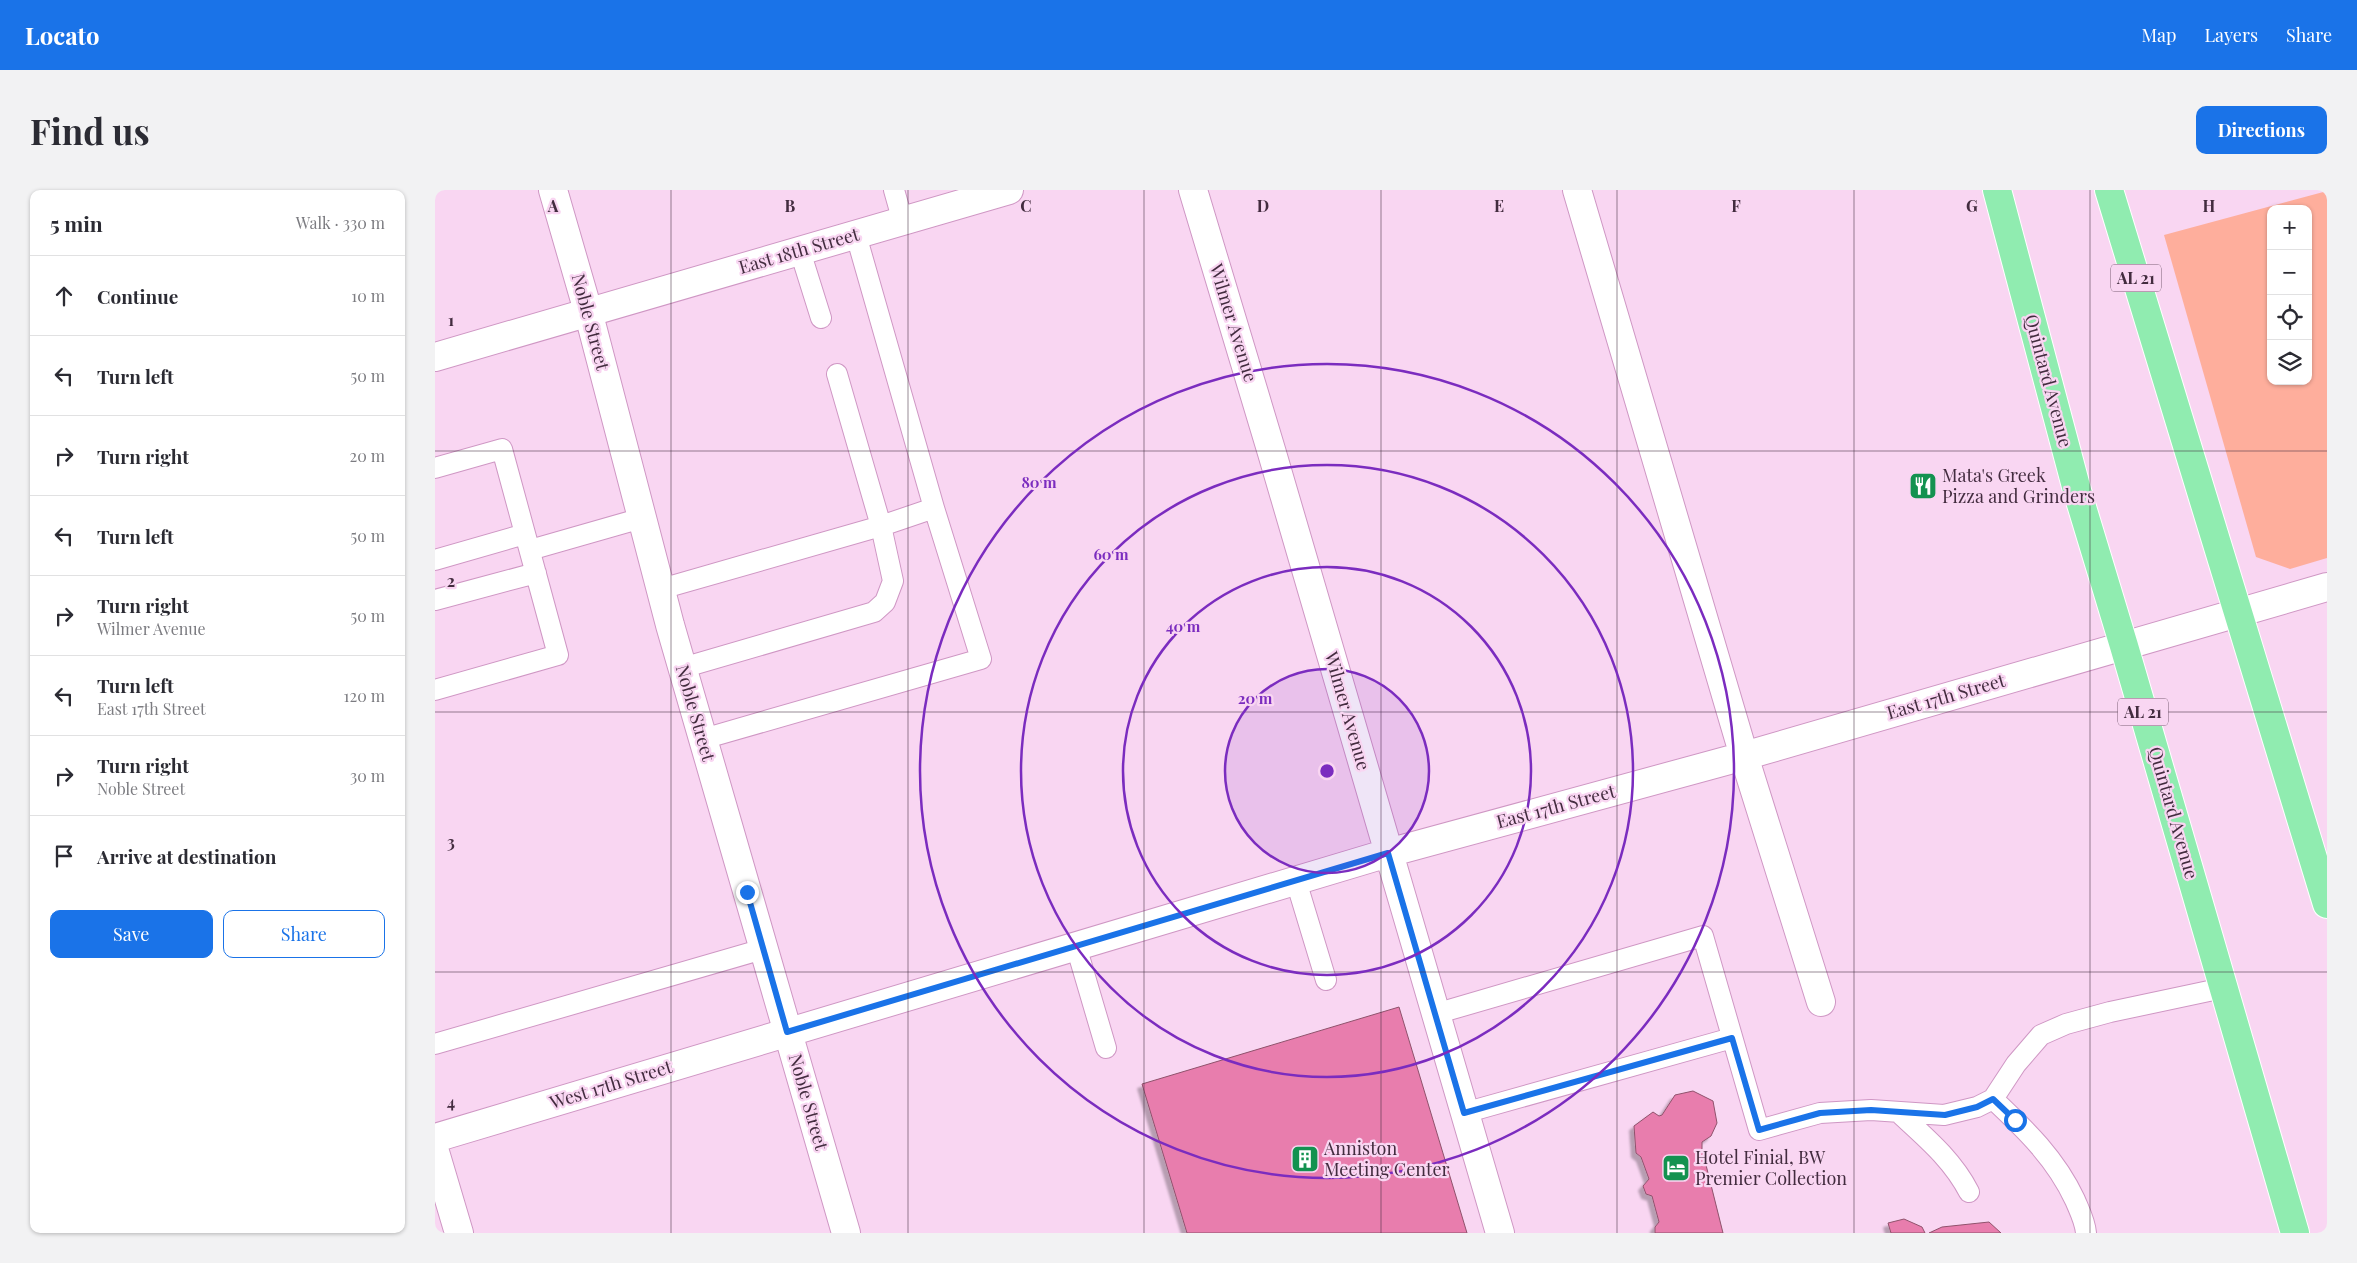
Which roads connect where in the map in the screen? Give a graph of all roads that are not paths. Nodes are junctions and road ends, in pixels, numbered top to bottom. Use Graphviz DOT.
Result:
graph roads {
  1 [pos="553,190"];
  2 [pos="894,190"];
  3 [pos="1009,190"];
  4 [pos="1193,190"];
  5 [pos="1577,190"];
  6 [pos="1997,190"];
  7 [pos="2109,190"];
  8 [pos="903,222"];
  9 [pos="856,235"];
  10 [pos="801,251"];
  11 [pos="588,311"];
  12 [pos="821,318"];
  13 [pos="435,357"];
  14 [pos="837,374"];
  15 [pos="435,468"];
  16 [pos="934,508"];
  17 [pos="642,518"];
  18 [pos="881,526"];
  19 [pos="527,542"];
  20 [pos="435,560"];
  21 [pos="536,573"];
  22 [pos="2327,587"];
  23 [pos="661,589"];
  24 [pos="435,600"];
  25 [pos="2238,613"];
  26 [pos="2124,646"];
  27 [pos="682,668"];
  28 [pos="435,690"];
  29 [pos="703,739"];
  30 [pos="1744,756"];
  31 [pos="1388,853"];
  32 [pos="1296,881"];
  33 [pos="2327,904"];
  34 [pos="1077,946"];
  35 [pos="763,949"];
  36 [pos="1326,980"];
  37 [pos="2223,988"];
  38 [pos="1821,1002"];
  39 [pos="1435,1014"];
  40 [pos="787,1032"];
  41 [pos="1732,1038"];
  42 [pos="435,1044"];
  43 [pos="1106,1048"];
  44 [pos="1993,1099"];
  45 [pos="1898,1112"];
  46 [pos="1464,1113"];
  47 [pos="435,1138"];
  48 [pos="435,1152"];
  49 [pos="1969,1192"];
  50 [pos="459,1233"];
  51 [pos="846,1233"];
  52 [pos="1500,1233"];
  53 [pos="2086,1233"];
  54 [pos="2295,1233"];
  1 -- 11 [label="street, Noble Street"];
  2 -- 8 [label="lane"];
  3 -- 8 [label="street, East 18th Street"];
  4 -- 31 [label="street, Wilmer Avenue"];
  5 -- 30 [label="street"];
  6 -- 26 [label="highway, Quintard Avenue / AL 21"];
  7 -- 25 [label="highway, AL 21"];
  8 -- 9 [label="street, East 18th Street"];
  9 -- 10 [label="street, East 18th Street"];
  9 -- 16 [label="lane"];
  10 -- 11 [label="street, East 18th Street"];
  10 -- 12 [label="lane"];
  11 -- 13 [label="street, East 18th Street"];
  11 -- 17 [label="street, Noble Street"];
  14 -- 18 [label="lane"];
  15 -- 19 [label="lane"];
  16 -- 18 [label="lane"];
  16 -- 29 [label="lane"];
  17 -- 19 [label="lane"];
  17 -- 23 [label="street, Noble Street"];
  18 -- 23 [label="lane"];
  18 -- 27 [label="lane"];
  19 -- 20 [label="lane"];
  19 -- 21 [label="lane"];
  21 -- 24 [label="lane"];
  21 -- 28 [label="lane"];
  22 -- 25 [label="street, East 17th Street"];
  23 -- 27 [label="street, Noble Street"];
  25 -- 26 [label="street, East 17th Street"];
  25 -- 33 [label="highway, AL 21"];
  26 -- 30 [label="street, East 17th Street"];
  26 -- 37 [label="highway, Quintard Avenue / AL 21"];
  27 -- 29 [label="street, Noble Street"];
  29 -- 35 [label="street, Noble Street"];
  30 -- 31 [label="street, East 17th Street"];
  30 -- 38 [label="street"];
  31 -- 32 [label="street, East 17th Street"];
  31 -- 39 [label="street, Wilmer Avenue"];
  32 -- 34 [label="street, East 17th Street"];
  32 -- 36 [label="lane"];
  34 -- 40 [label="street, East 17th Street"];
  34 -- 43 [label="lane"];
  35 -- 40 [label="street, Noble Street"];
  35 -- 42 [label="lane"];
  37 -- 44 [label="lane"];
  37 -- 54 [label="highway, Quintard Avenue / AL 21"];
  39 -- 41 [label="lane"];
  39 -- 46 [label="street, Wilmer Avenue"];
  40 -- 47 [label="street, West 17th Street"];
  40 -- 51 [label="street, Noble Street"];
  41 -- 45 [label="lane"];
  41 -- 46 [label="lane"];
  44 -- 45 [label="lane"];
  44 -- 53 [label="lane"];
  45 -- 49 [label="lane"];
  46 -- 52 [label="street, Wilmer Avenue"];
  48 -- 50 [label="street"];
}
